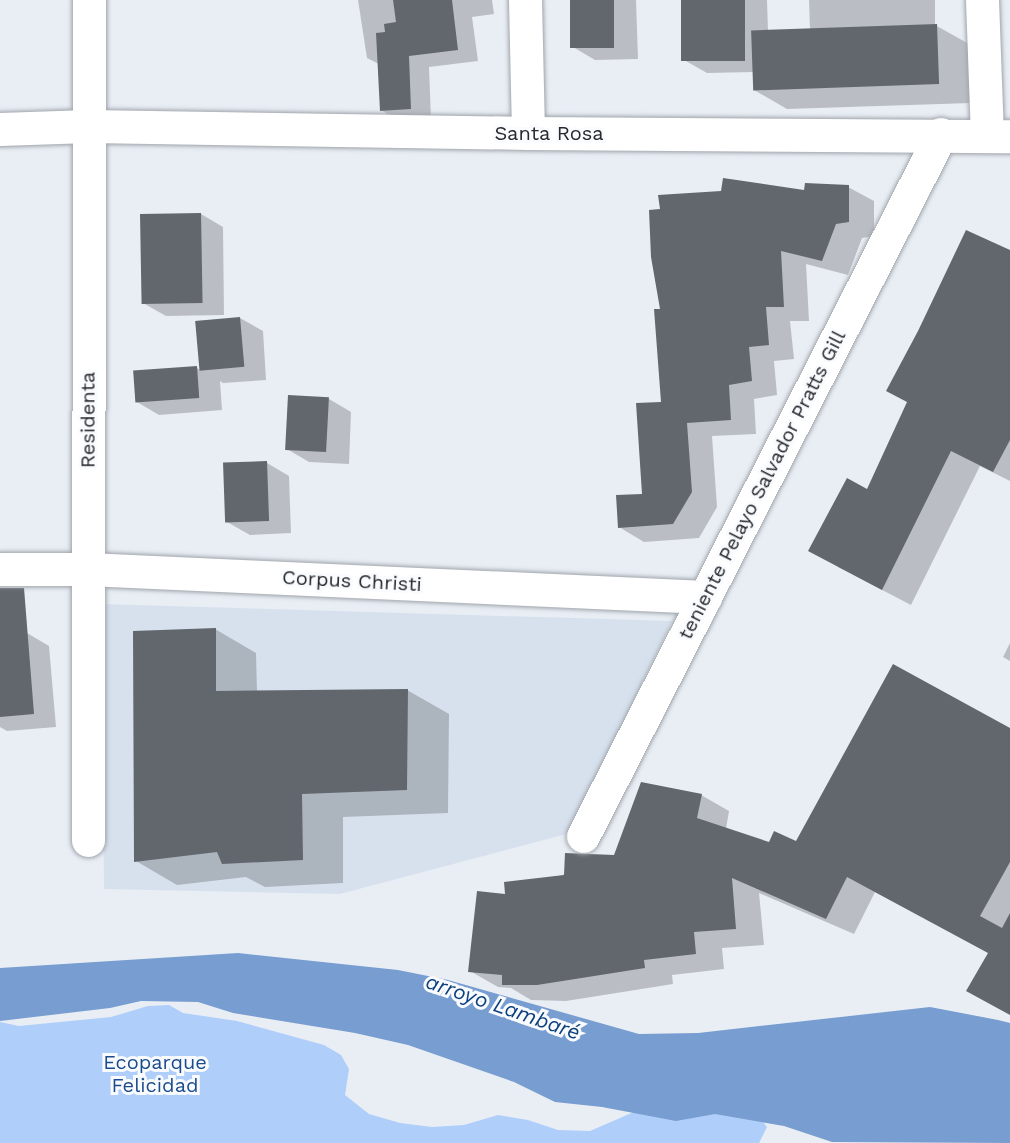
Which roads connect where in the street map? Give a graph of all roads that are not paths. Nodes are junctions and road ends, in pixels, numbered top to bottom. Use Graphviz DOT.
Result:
graph roads {
  1 [pos="89,0"];
  2 [pos="525,0"];
  3 [pos="982,0"];
  4 [pos="88,126"];
  5 [pos="0,129"];
  6 [pos="528,133"];
  7 [pos="940,134"];
  8 [pos="998,135"];
  9 [pos="0,569"];
  10 [pos="87,569"];
  11 [pos="705,597"];
  12 [pos="583,836"];
  13 [pos="88,840"];
  1 -- 4 [label="street, Residenta"];
  2 -- 6 [label="street"];
  3 -- 8 [label="street"];
  4 -- 5 [label="street, Santa Rosa"];
  4 -- 6 [label="street, Santa Rosa"];
  4 -- 10 [label="street, Residenta"];
  6 -- 7 [label="street, Santa Rosa"];
  7 -- 8 [label="street, Santa Rosa"];
  7 -- 11 [label="street, teniente Pelayo Salvador Pratts Gill"];
  9 -- 10 [label="street, Corpus Christi"];
  10 -- 11 [label="street, Corpus Christi"];
  10 -- 13 [label="street, Residenta"];
  11 -- 12 [label="street, teniente Pelayo Salvador Pratts Gill"];
}
